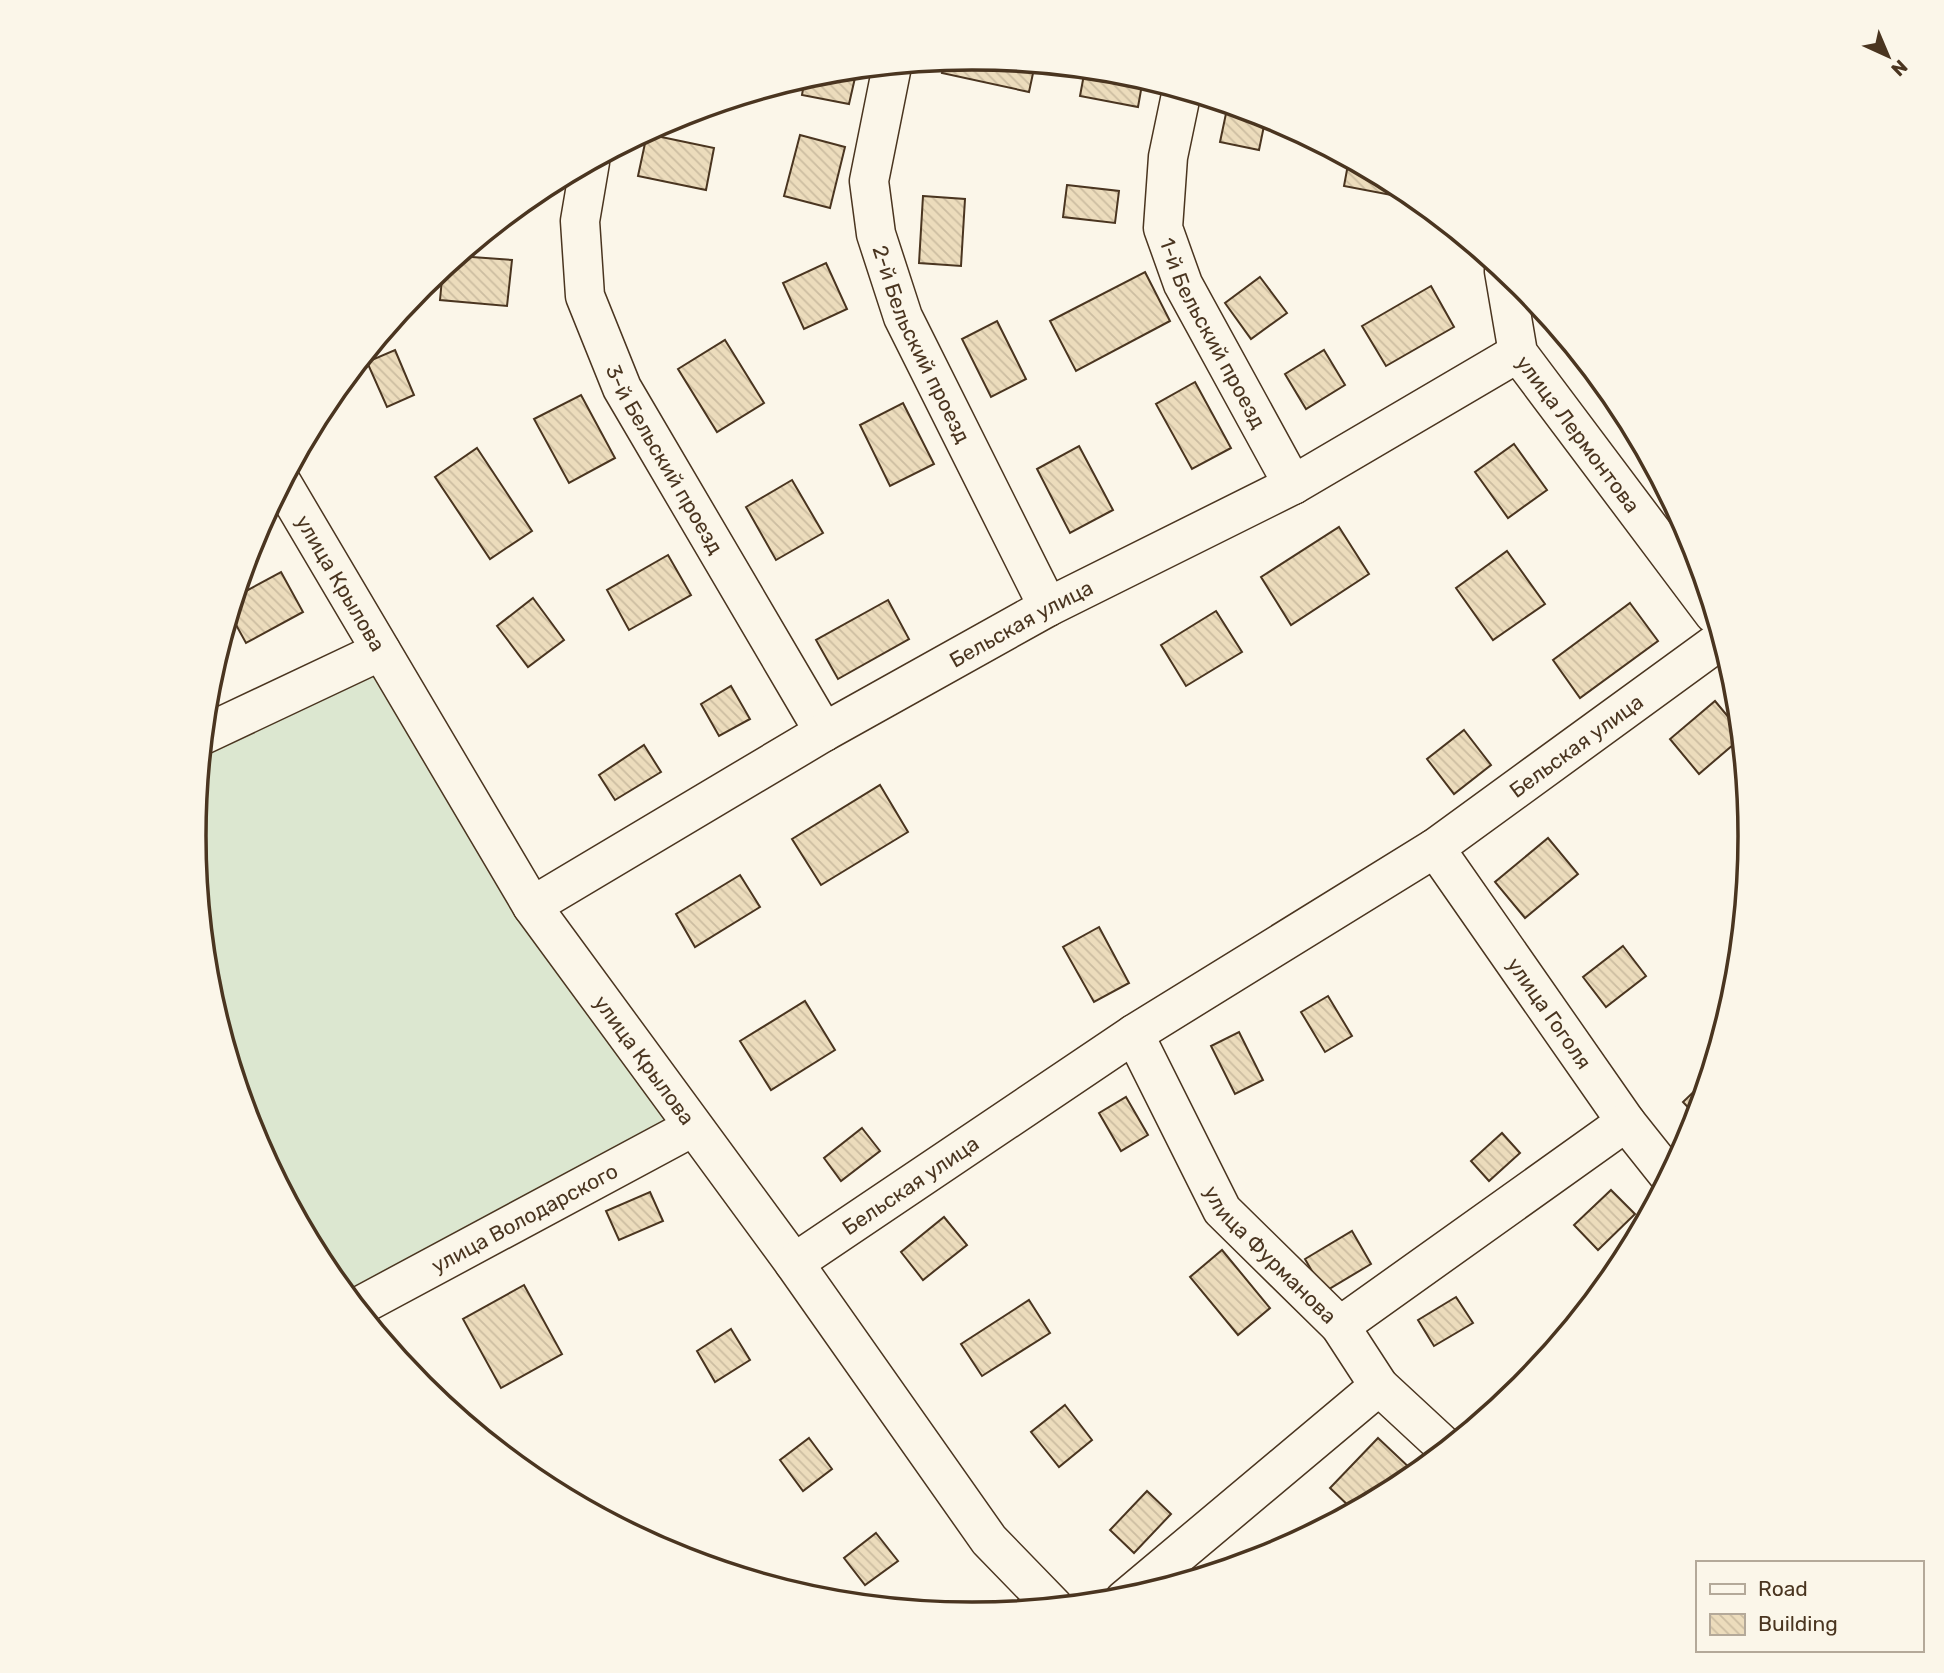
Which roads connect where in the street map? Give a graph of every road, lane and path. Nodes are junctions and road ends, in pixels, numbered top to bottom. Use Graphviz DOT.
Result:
graph roads {
  1 [pos="890,75"];
  2 [pos="1180,99"];
  3 [pos="588,174"];
  4 [pos="1507,288"];
  5 [pos="1518,353"];
  6 [pos="1293,485"];
  7 [pos="287,492"];
  8 [pos="1699,594"];
  9 [pos="1048,607"];
  10 [pos="1714,645"];
  11 [pos="381,651"];
  12 [pos="213,730"];
  13 [pos="824,732"];
  14 [pos="1435,848"];
  15 [pos="532,906"];
  16 [pos="1134,1034"];
  17 [pos="1626,1122"];
  18 [pos="693,1127"];
  19 [pos="1663,1168"];
  20 [pos="794,1263"];
  21 [pos="364,1303"];
  22 [pos="1340,1326"];
  23 [pos="1379,1387"];
  24 [pos="1441,1443"];
  25 [pos="1145,1583"];
  26 [pos="1046,1599"];
  1 -- 9 [label="street, 2-й Бельский проезд"];
  2 -- 6 [label="street, 1-й Бельский проезд"];
  3 -- 13 [label="street, 3-й Бельский проезд"];
  4 -- 5 [label="street, улица Лермонтова"];
  5 -- 6 [label="street, Бельская улица"];
  5 -- 8 [label="street, улица Лермонтова"];
  6 -- 9 [label="street, Бельская улица"];
  7 -- 11 [label="street, улица Крылова"];
  9 -- 13 [label="street, Бельская улица"];
  10 -- 14 [label="street, Бельская улица"];
  11 -- 12 [label="street"];
  11 -- 15 [label="street, улица Крылова"];
  13 -- 15 [label="street, Бельская улица"];
  14 -- 16 [label="street, Бельская улица"];
  14 -- 17 [label="street, улица Гоголя"];
  15 -- 18 [label="street, улица Крылова"];
  16 -- 20 [label="street, Бельская улица"];
  16 -- 22 [label="street, улица Фурманова"];
  17 -- 19 [label="street, улица Гоголя"];
  17 -- 22 [label="street"];
  18 -- 20 [label="street, улица Крылова"];
  18 -- 21 [label="street, улица Володарского"];
  20 -- 26 [label="street, улица Крылова"];
  22 -- 23 [label="street, улица Фурманова"];
  23 -- 24 [label="street, улица Фурманова"];
  23 -- 25 [label="street"];
}
